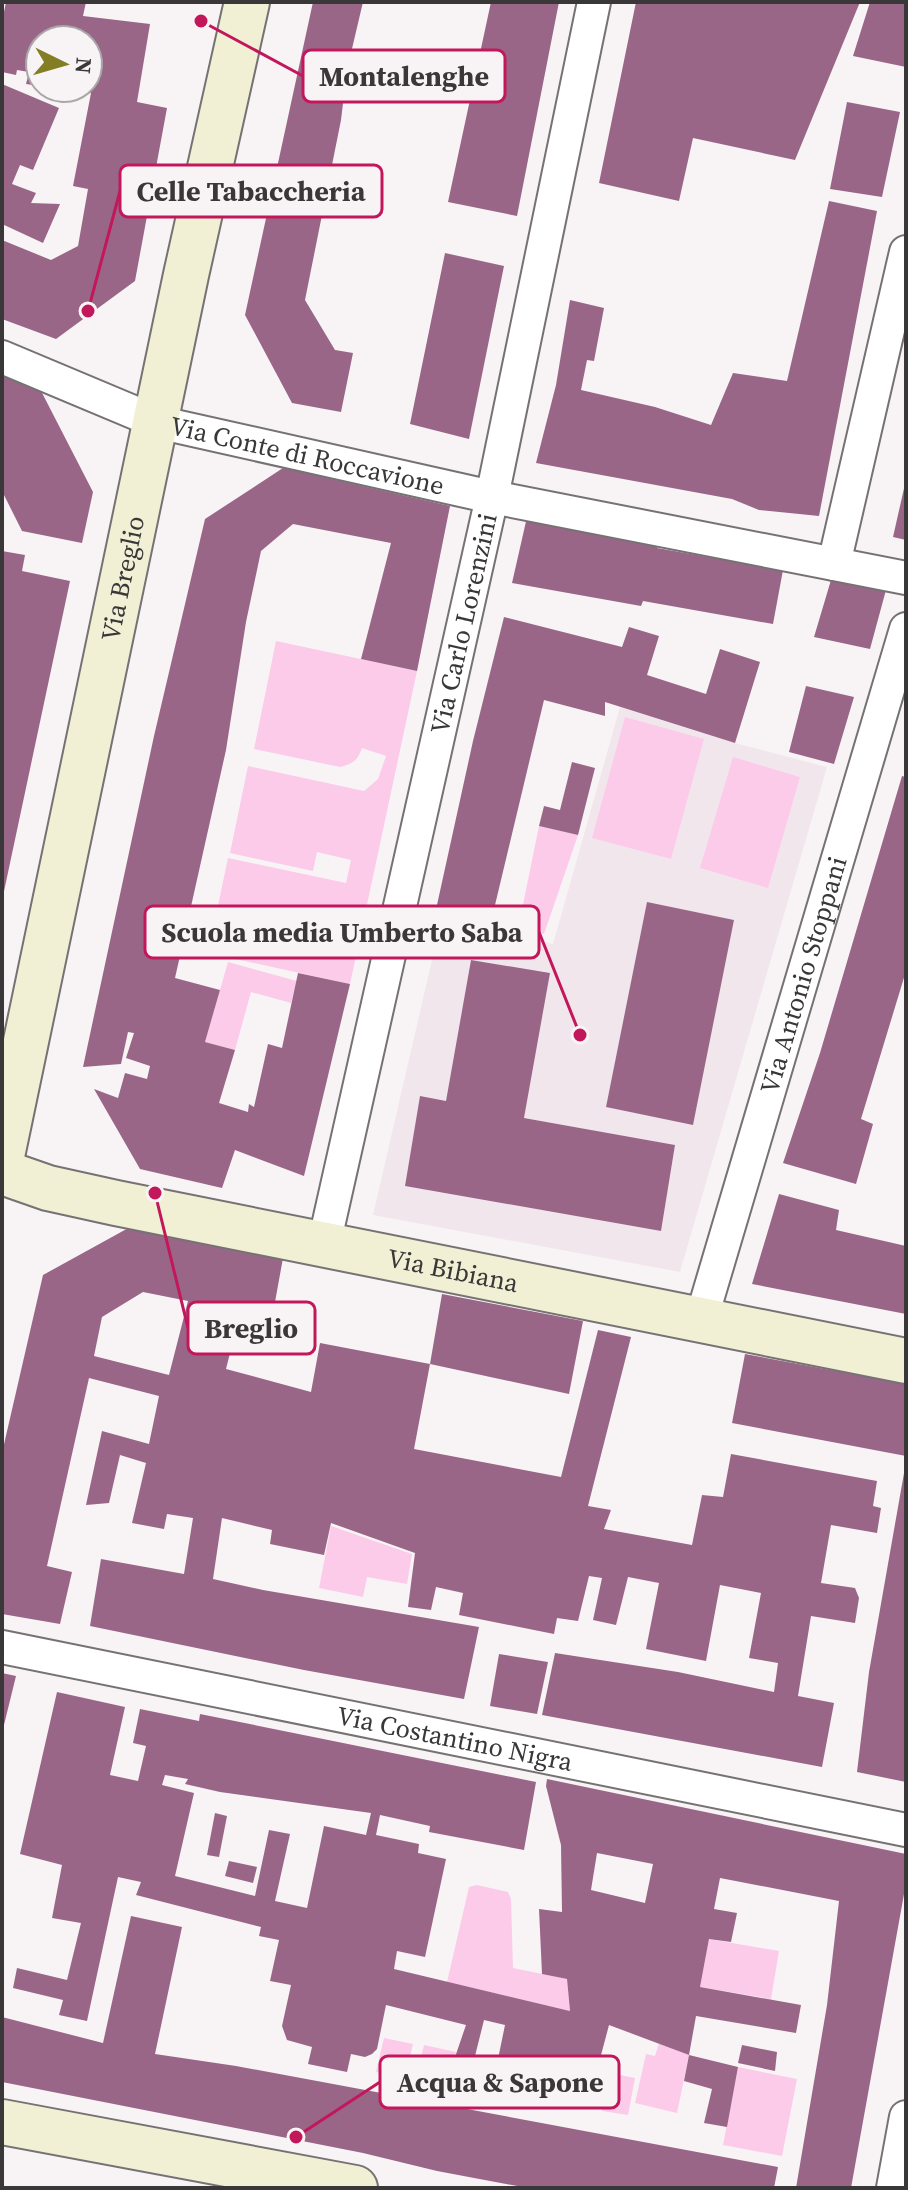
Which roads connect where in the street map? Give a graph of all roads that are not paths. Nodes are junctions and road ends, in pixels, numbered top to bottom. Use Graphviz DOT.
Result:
graph roads {
  1 [pos="247,2"];
  2 [pos="594,2"];
  3 [pos="906,252"];
  4 [pos="2,357"];
  5 [pos="157,422"];
  6 [pos="492,497"];
  7 [pos="834,564"];
  8 [pos="906,578"];
  9 [pos="906,629"];
  10 [pos="2,1156"];
  11 [pos="2,1172"];
  12 [pos="324,1244"];
  13 [pos="701,1320"];
  14 [pos="906,1361"];
  15 [pos="2,1647"];
  16 [pos="906,1830"];
  17 [pos="906,2117"];
  18 [pos="2,2122"];
  19 [pos="345,2187"];
  20 [pos="893,2188"];
  1 -- 5 [label="street, Via Breglio"];
  2 -- 6 [label="street, Via Carlo Lorenzini"];
  3 -- 7 [label="street"];
  4 -- 5 [label="street, Via Conte di Roccavione"];
  5 -- 6 [label="street, Via Conte di Roccavione"];
  5 -- 10 [label="street, Via Breglio"];
  6 -- 7 [label="street, Via Conte di Roccavione"];
  6 -- 12 [label="street, Via Carlo Lorenzini"];
  7 -- 8 [label="street, Via Conte di Roccavione"];
  9 -- 13 [label="street, Via Antonio Stoppani"];
  11 -- 12 [label="street, Via Bibiana"];
  12 -- 13 [label="street, Via Bibiana"];
  13 -- 14 [label="street, Via Bibiana"];
  15 -- 16 [label="street, Via Costantino Nigra"];
  17 -- 20 [label="street"];
  18 -- 19 [label="street"];
}
